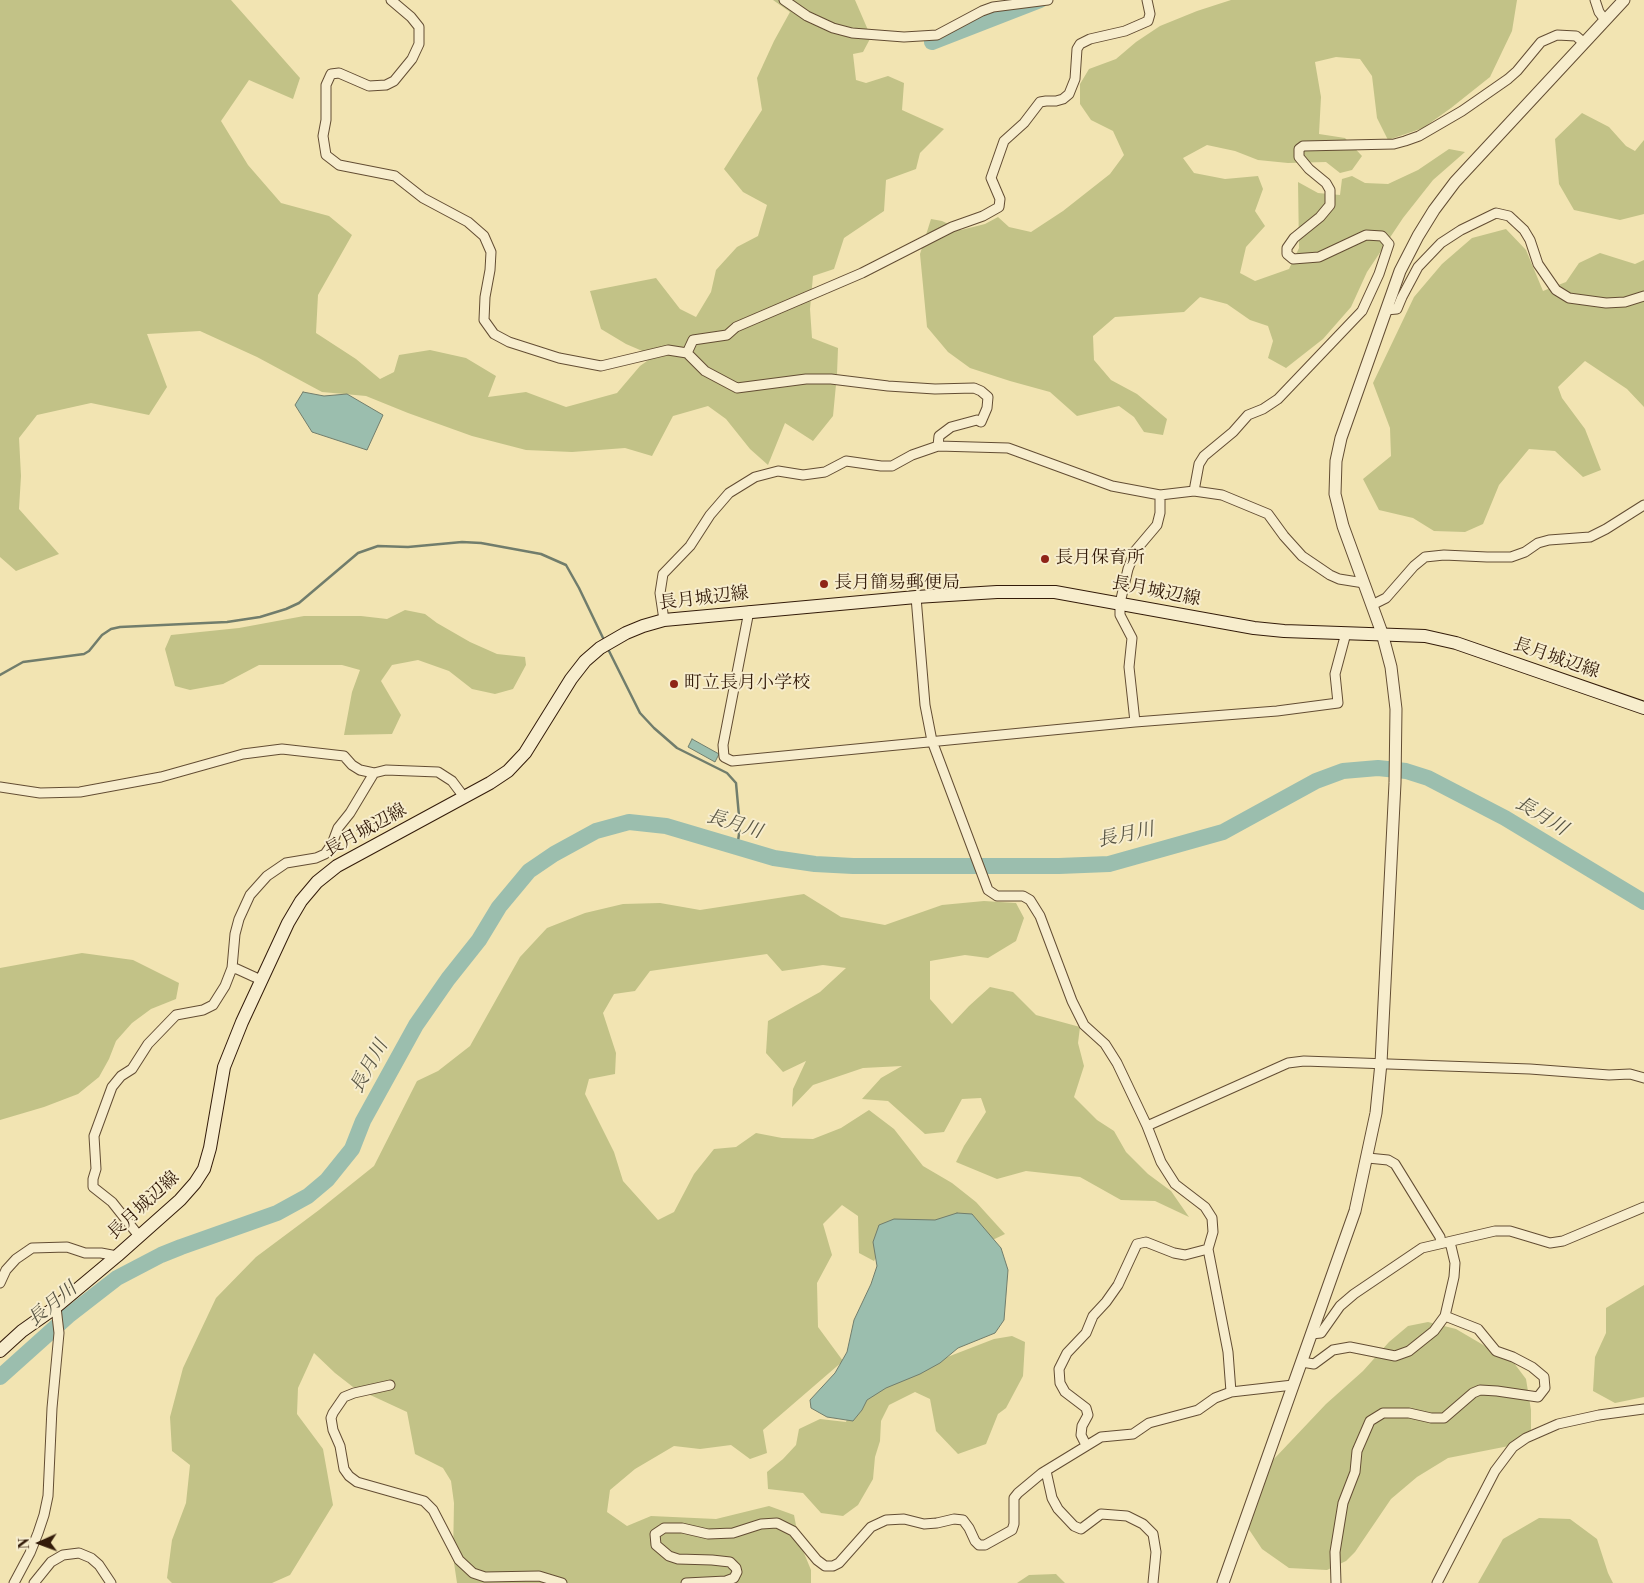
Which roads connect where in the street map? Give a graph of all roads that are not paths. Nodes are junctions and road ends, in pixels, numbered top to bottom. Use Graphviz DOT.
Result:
graph roads {
  1 [pos="391,0"];
  2 [pos="784,0"];
  3 [pos="1048,0"];
  4 [pos="1147,0"];
  5 [pos="1595,0"];
  6 [pos="1624,0"];
  7 [pos="1605,20"];
  8 [pos="1584,43"];
  9 [pos="1644,296"];
  10 [pos="1386,310"];
  11 [pos="687,353"];
  12 [pos="938,446"];
  13 [pos="1194,492"];
  14 [pos="1160,495"];
  15 [pos="1644,505"];
  16 [pos="1364,583"];
  17 [pos="916,598"];
  18 [pos="1120,603"];
  19 [pos="1372,605"];
  20 [pos="749,611"];
  21 [pos="664,620"];
  22 [pos="1346,633"];
  23 [pos="1382,633"];
  24 [pos="1644,708"];
  25 [pos="1135,722"];
  26 [pos="932,741"];
  27 [pos="374,773"];
  28 [pos="0,787"];
  29 [pos="464,797"];
  30 [pos="232,968"];
  31 [pos="262,980"];
  32 [pos="1381,1063"];
  33 [pos="1644,1078"];
  34 [pos="1147,1126"];
  35 [pos="1368,1158"];
  36 [pos="1644,1207"];
  37 [pos="139,1236"];
  38 [pos="1446,1242"];
  39 [pos="1208,1249"];
  40 [pos="117,1256"];
  41 [pos="0,1283"];
  42 [pos="56,1307"];
  43 [pos="1445,1316"];
  44 [pos="1311,1334"];
  45 [pos="0,1351"];
  46 [pos="1302,1362"];
  47 [pos="390,1385"];
  48 [pos="1293,1385"];
  49 [pos="1231,1392"];
  50 [pos="1644,1409"];
  51 [pos="1086,1445"];
  52 [pos="1046,1471"];
  53 [pos="14,1583"];
  54 [pos="34,1583"];
  55 [pos="111,1583"];
  56 [pos="562,1583"];
  57 [pos="686,1583"];
  58 [pos="1153,1583"];
  59 [pos="1223,1583"];
  60 [pos="1336,1583"];
  61 [pos="1437,1583"];
  1 -- 11 [label="street"];
  2 -- 3 [label="street"];
  4 -- 11 [label="street"];
  5 -- 7 [label="street"];
  6 -- 7 [label="street"];
  7 -- 8 [label="street"];
  8 -- 10 [label="street"];
  8 -- 13 [label="street"];
  9 -- 10 [label="street"];
  10 -- 16 [label="street"];
  11 -- 12 [label="street"];
  12 -- 14 [label="street"];
  12 -- 21 [label="street"];
  13 -- 14 [label="street"];
  13 -- 16 [label="street"];
  14 -- 18 [label="street"];
  15 -- 19 [label="street"];
  16 -- 19 [label="street"];
  17 -- 18 [label="main road, 長月城辺線"];
  17 -- 20 [label="main road, 長月城辺線"];
  17 -- 26 [label="street"];
  18 -- 22 [label="main road, 長月城辺線"];
  18 -- 25 [label="street"];
  19 -- 23 [label="street"];
  20 -- 21 [label="main road, 長月城辺線"];
  20 -- 26 [label="street"];
  21 -- 29 [label="main road, 長月城辺線"];
  22 -- 23 [label="main road, 長月城辺線"];
  22 -- 25 [label="street"];
  23 -- 24 [label="main road, 長月城辺線"];
  23 -- 32 [label="street"];
  25 -- 26 [label="street"];
  26 -- 34 [label="street"];
  27 -- 28 [label="street"];
  27 -- 29 [label="street"];
  27 -- 30 [label="street"];
  29 -- 31 [label="main road, 長月城辺線"];
  30 -- 31 [label="street"];
  30 -- 37 [label="street"];
  31 -- 37 [label="main road, 長月城辺線"];
  32 -- 33 [label="street"];
  32 -- 34 [label="street"];
  32 -- 35 [label="street"];
  34 -- 39 [label="street"];
  35 -- 38 [label="street"];
  35 -- 44 [label="street"];
  36 -- 38 [label="street"];
  37 -- 40 [label="main road, 長月城辺線"];
  38 -- 43 [label="street"];
  38 -- 44 [label="street"];
  39 -- 49 [label="street"];
  39 -- 51 [label="street"];
  40 -- 41 [label="street"];
  40 -- 42 [label="main road, 長月城辺線"];
  42 -- 45 [label="main road, 長月城辺線"];
  42 -- 53 [label="street"];
  43 -- 46 [label="street"];
  43 -- 60 [label="street"];
  44 -- 46 [label="street"];
  46 -- 48 [label="street"];
  47 -- 56 [label="street"];
  48 -- 49 [label="street"];
  48 -- 59 [label="street"];
  49 -- 51 [label="street"];
  50 -- 61 [label="street"];
  51 -- 52 [label="street"];
  52 -- 57 [label="street"];
  52 -- 58 [label="street"];
  54 -- 55 [label="street"];
}
